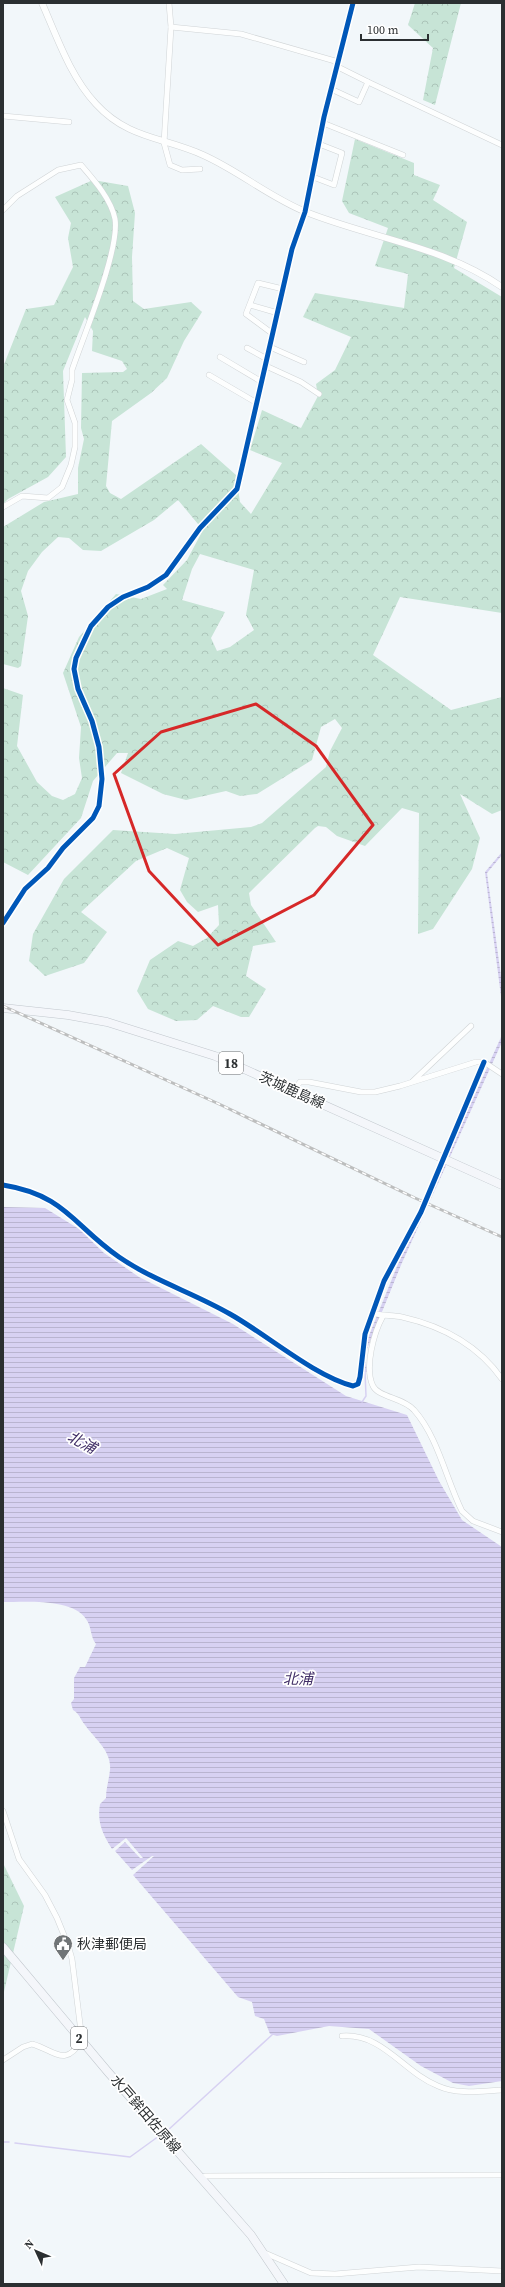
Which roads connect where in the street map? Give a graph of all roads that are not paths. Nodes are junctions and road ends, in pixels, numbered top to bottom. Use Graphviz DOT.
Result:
graph roads {
  1 [pos="42,3"];
  2 [pos="169,3"];
  3 [pos="353,3"];
  4 [pos="171,27"];
  5 [pos="337,63"];
  6 [pos="368,82"];
  7 [pos="331,89"];
  8 [pos="3,116"];
  9 [pos="69,122"];
  10 [pos="323,123"];
  11 [pos="164,143"];
  12 [pos="319,144"];
  13 [pos="502,145"];
  14 [pos="403,155"];
  15 [pos="200,169"];
  16 [pos="313,177"];
  17 [pos="3,210"];
  18 [pos="305,212"];
  19 [pos="502,287"];
  20 [pos="283,289"];
  21 [pos="250,305"];
  22 [pos="278,313"];
  23 [pos="273,334"];
  24 [pos="270,347"];
  25 [pos="247,348"];
  26 [pos="220,357"];
  27 [pos="267,359"];
  28 [pos="304,362"];
  29 [pos="266,366"];
  30 [pos="209,375"];
  31 [pos="262,382"];
  32 [pos="319,394"];
  33 [pos="257,403"];
  34 [pos="3,507"];
  35 [pos="3,922"];
  36 [pos="3,1008"];
  37 [pos="471,1026"];
  38 [pos="486,1063"];
  39 [pos="502,1074"];
  40 [pos="412,1082"];
  41 [pos="294,1090"];
  42 [pos="447,1160"];
  43 [pos="3,1185"];
  44 [pos="502,1185"];
  45 [pos="372,1312"];
  46 [pos="383,1316"];
  47 [pos="502,1379"];
  48 [pos="502,1532"];
  49 [pos="3,1811"];
  50 [pos="3,1947"];
  51 [pos="342,2036"];
  52 [pos="82,2040"];
  53 [pos="3,2060"];
  54 [pos="502,2090"];
  55 [pos="502,2175"];
  56 [pos="202,2178"];
  57 [pos="265,2253"];
  58 [pos="502,2271"];
  59 [pos="284,2284"];
  1 -- 11 [label="street"];
  2 -- 4 [label="street"];
  3 -- 5 [label="street"];
  4 -- 5 [label="street"];
  4 -- 11 [label="street"];
  5 -- 6 [label="street"];
  5 -- 7 [label="street"];
  6 -- 7 [label="street"];
  6 -- 13 [label="street"];
  7 -- 10 [label="street"];
  8 -- 9 [label="street"];
  10 -- 12 [label="street"];
  10 -- 14 [label="street"];
  11 -- 15 [label="street"];
  11 -- 18 [label="street"];
  12 -- 16 [label="street"];
  12 -- 16 [label="street"];
  16 -- 18 [label="street"];
  17 -- 34 [label="street"];
  18 -- 19 [label="street"];
  18 -- 20 [label="street"];
  20 -- 21 [label="street"];
  20 -- 22 [label="street"];
  21 -- 22 [label="street"];
  21 -- 23 [label="street"];
  22 -- 23 [label="street"];
  23 -- 24 [label="street"];
  24 -- 27 [label="street"];
  24 -- 28 [label="street"];
  25 -- 27 [label="street"];
  26 -- 31 [label="street"];
  27 -- 29 [label="street"];
  29 -- 31 [label="street"];
  29 -- 32 [label="street"];
  30 -- 33 [label="street"];
  31 -- 33 [label="street"];
  33 -- 35 [label="street"];
  36 -- 41 [label="main road, 茨城鹿島線 / 18"];
  37 -- 40 [label="street"];
  38 -- 39 [label="street"];
  38 -- 40 [label="street"];
  38 -- 42 [label="street"];
  40 -- 41 [label="street"];
  41 -- 42 [label="main road, 茨城鹿島線 / 18"];
  42 -- 44 [label="main road, 茨城鹿島線 / 18"];
  42 -- 45 [label="street"];
  43 -- 45 [label="street"];
  45 -- 46 [label="street"];
  46 -- 47 [label="street"];
  46 -- 48 [label="street"];
  49 -- 52 [label="street"];
  50 -- 52 [label="main road, 水戸鉾田佐原線 / 2"];
  51 -- 54 [label="street"];
  52 -- 53 [label="street"];
  52 -- 56 [label="main road, 水戸鉾田佐原線 / 2"];
  55 -- 56 [label="street"];
  56 -- 57 [label="main road, 水戸鉾田佐原線 / 2"];
  57 -- 58 [label="street"];
  57 -- 59 [label="main road, 水戸鉾田佐原線 / 2"];
}
